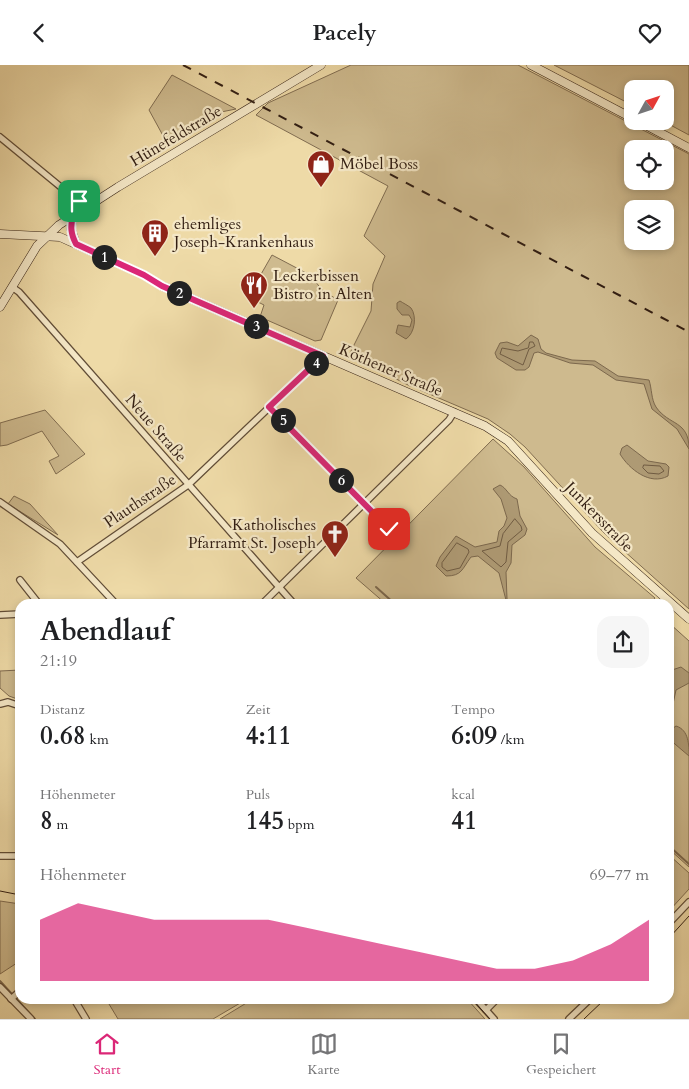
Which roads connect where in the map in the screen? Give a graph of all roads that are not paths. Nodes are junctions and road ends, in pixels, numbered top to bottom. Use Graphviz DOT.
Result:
graph roads {
  1 [pos="322,65"];
  2 [pos="531,65"];
  3 [pos="624,115"];
  4 [pos="655,130"];
  5 [pos="0,137"];
  6 [pos="689,148"];
  7 [pos="84,209"];
  8 [pos="73,216"];
  9 [pos="0,234"];
  10 [pos="47,235"];
  11 [pos="76,244"];
  12 [pos="12,287"];
  13 [pos="0,307"];
  14 [pos="323,356"];
  15 [pos="269,407"];
  16 [pos="454,412"];
  17 [pos="493,430"];
  18 [pos="188,485"];
  19 [pos="0,502"];
  20 [pos="363,502"];
  21 [pos="389,529"];
  22 [pos="77,562"];
  23 [pos="20,580"];
  24 [pos="279,587"];
  25 [pos="35,599"];
  26 [pos="111,599"];
  27 [pos="267,599"];
  28 [pos="290,599"];
  29 [pos="666,599"];
  30 [pos="674,606"];
  31 [pos="15,614"];
  32 [pos="0,615"];
  33 [pos="689,619"];
  34 [pos="0,704"];
  35 [pos="15,704"];
  36 [pos="0,856"];
  37 [pos="15,856"];
  38 [pos="689,902"];
  39 [pos="674,918"];
  40 [pos="0,987"];
  41 [pos="15,994"];
  42 [pos="22,1004"];
  43 [pos="77,1004"];
  44 [pos="481,1004"];
  45 [pos="492,1004"];
  46 [pos="585,1004"];
  47 [pos="486,1010"];
  48 [pos="31,1019"];
  49 [pos="86,1019"];
  50 [pos="494,1019"];
  51 [pos="569,1019"];
  1 -- 7 [label="main road, Hünefeldstraße"];
  2 -- 3 [label="main road"];
  4 -- 6 [label="main road"];
  5 -- 7 [label="street"];
  7 -- 8 [label="main road, Hünefeldstraße"];
  8 -- 10 [label="main road, Hünefeldstraße"];
  8 -- 11 [label="main road"];
  9 -- 10 [label="main road, Köthener Straße"];
  10 -- 11 [label="main road, Köthener Straße"];
  10 -- 12 [label="main road, Hünefeldstraße"];
  11 -- 14 [label="main road, Köthener Straße"];
  12 -- 13 [label="main road, Hünefeldstraße"];
  12 -- 18 [label="street, Neue Straße"];
  14 -- 15 [label="street, Plauthstraße"];
  14 -- 16 [label="main road, Köthener Straße"];
  15 -- 18 [label="street, Plauthstraße"];
  15 -- 20 [label="street"];
  16 -- 17 [label="main road, Köthener Straße"];
  16 -- 20 [label="street"];
  17 -- 29 [label="main road, Junkersstraße"];
  18 -- 22 [label="street, Plauthstraße"];
  18 -- 24 [label="street, Neue Straße"];
  19 -- 22 [label="street"];
  20 -- 21 [label="street"];
  20 -- 24 [label="street"];
  22 -- 26 [label="street"];
  23 -- 25 [label="street"];
  24 -- 27 [label="street"];
  24 -- 28 [label="street, Neue Straße"];
  30 -- 33 [label="main road, Junkersstraße"];
  31 -- 32 [label="street"];
  34 -- 35 [label="street"];
  36 -- 37 [label="street"];
  38 -- 39 [label="street"];
  40 -- 41 [label="street"];
  42 -- 48 [label="street"];
  43 -- 49 [label="street"];
  44 -- 47 [label="street"];
  45 -- 47 [label="street"];
  46 -- 51 [label="street"];
  47 -- 50 [label="street"];
}
